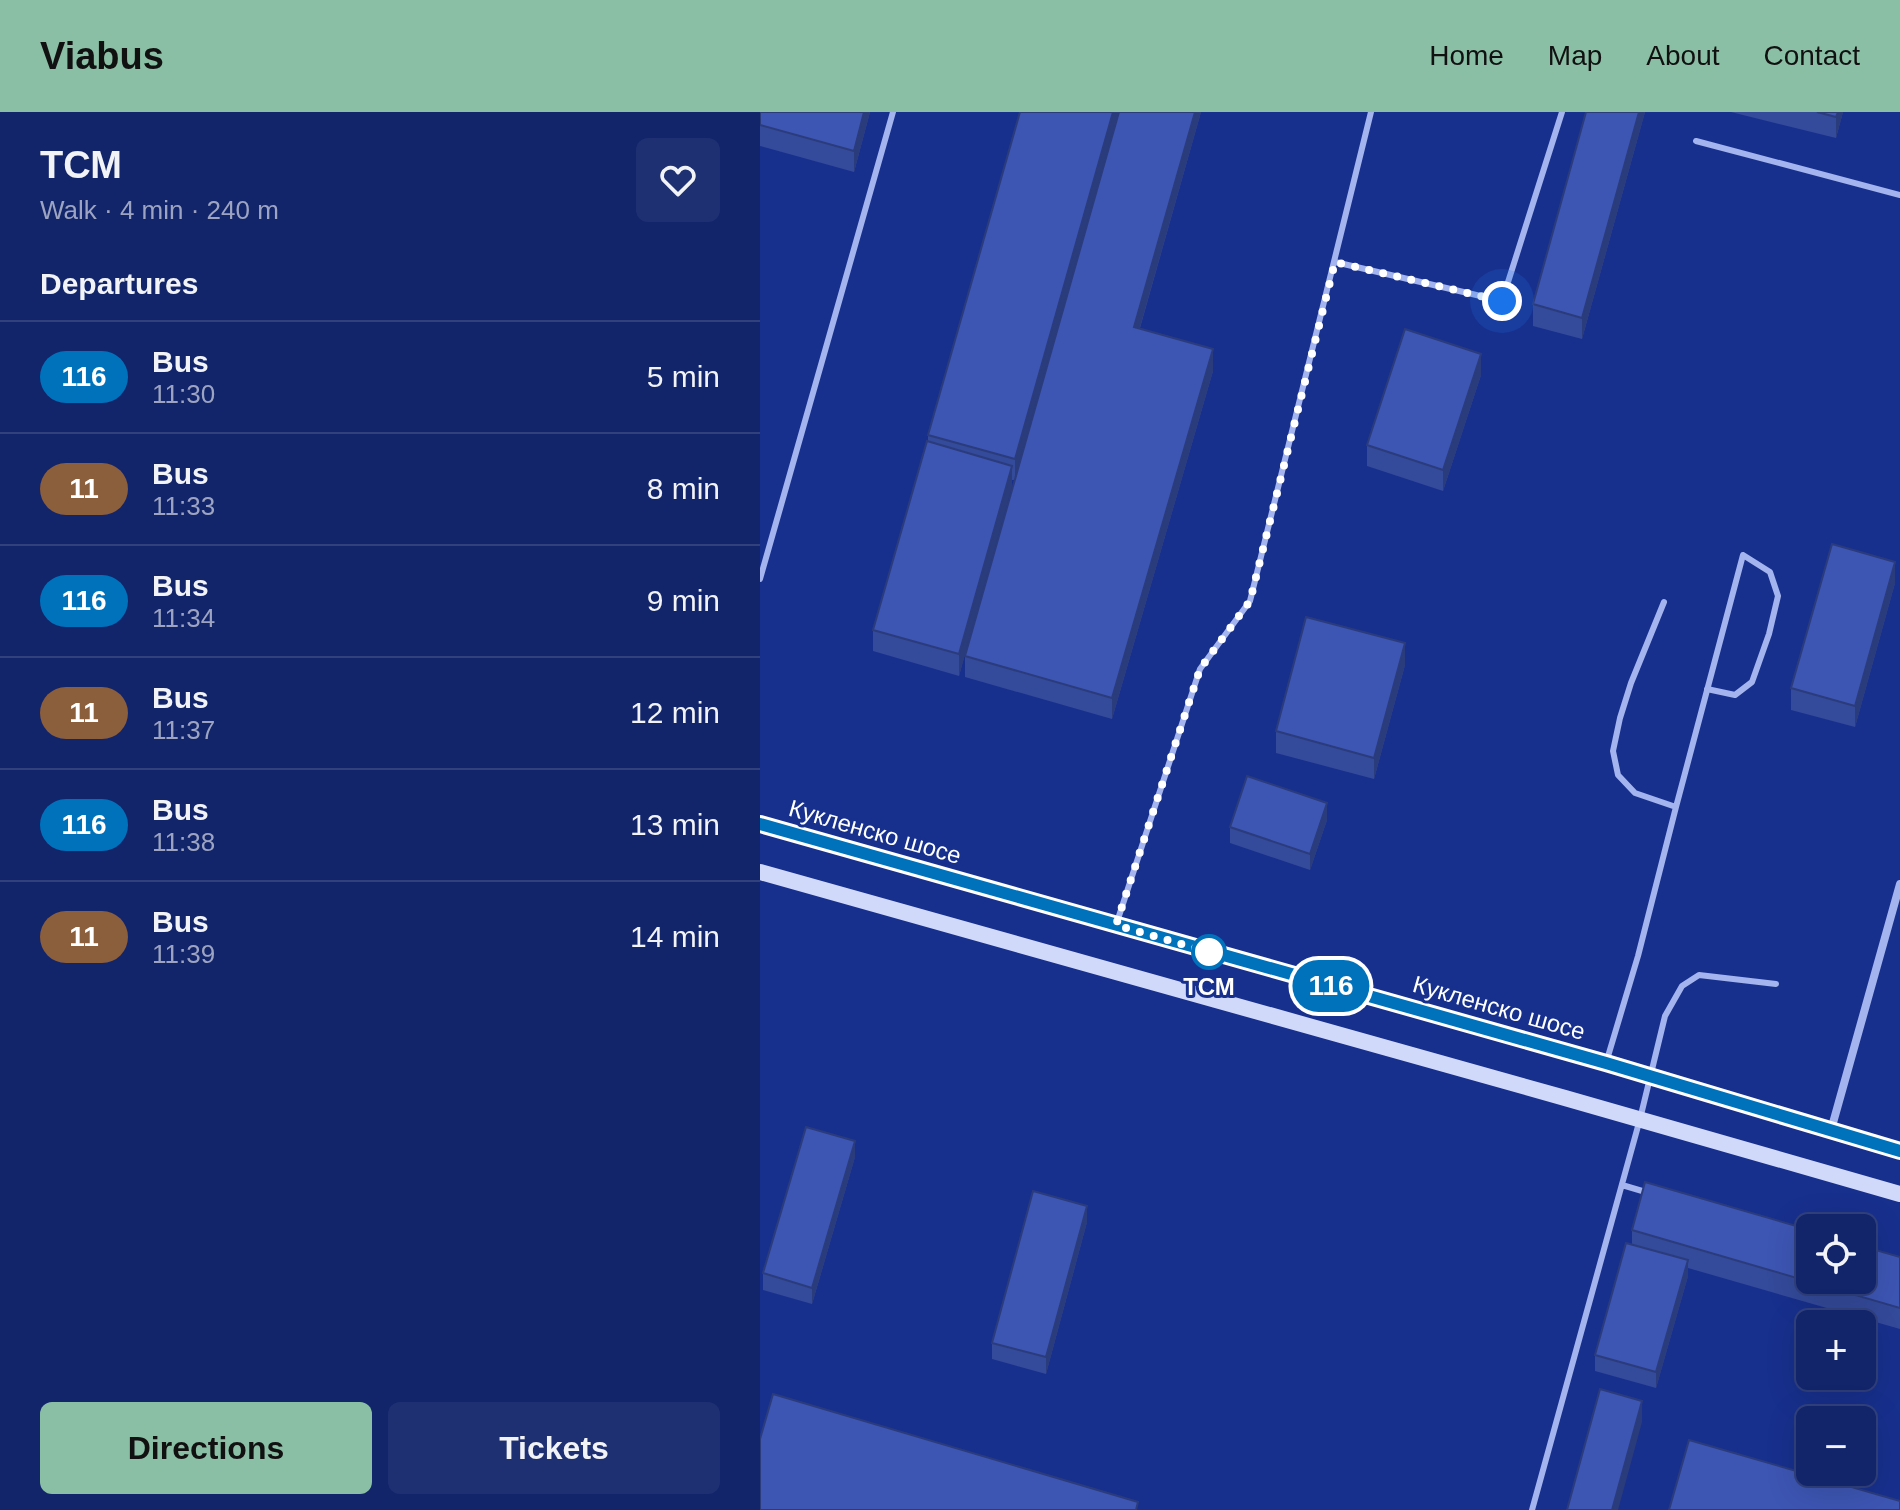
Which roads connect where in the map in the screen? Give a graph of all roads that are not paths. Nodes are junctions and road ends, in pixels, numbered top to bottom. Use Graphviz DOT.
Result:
graph roads {
  1 [pos="893,112"];
  2 [pos="1371,112"];
  3 [pos="1562,112"];
  4 [pos="1696,141"];
  5 [pos="1900,195"];
  6 [pos="1335,262"];
  7 [pos="760,579"];
  8 [pos="1664,602"];
  9 [pos="1707,689"];
  10 [pos="1676,807"];
  11 [pos="760,824"];
  12 [pos="760,872"];
  13 [pos="1900,884"];
  14 [pos="1116,925"];
  15 [pos="1776,984"];
  16 [pos="1606,1063"];
  17 [pos="1649,1076"];
  18 [pos="1640,1119"];
  19 [pos="1831,1132"];
  20 [pos="1900,1151"];
  21 [pos="1622,1185"];
  22 [pos="1651,1194"];
  23 [pos="1900,1194"];
  24 [pos="1532,1510"];
  1 -- 7 [label="lane"];
  2 -- 6 [label="lane"];
  3 -- 6 [label="lane"];
  4 -- 5 [label="lane"];
  6 -- 14 [label="lane"];
  8 -- 10 [label="lane"];
  9 -- 9 [label="lane"];
  9 -- 10 [label="lane"];
  10 -- 16 [label="lane"];
  11 -- 14 [label="main road, Кукленско шосе"];
  12 -- 18 [label="main road"];
  13 -- 19 [label="street"];
  14 -- 16 [label="main road, Кукленско шосе"];
  15 -- 17 [label="lane"];
  16 -- 17 [label="main road, Кукленско шосе"];
  17 -- 18 [label="lane"];
  17 -- 19 [label="main road, Кукленско шосе"];
  18 -- 21 [label="lane"];
  18 -- 23 [label="main road"];
  19 -- 20 [label="main road, Кукленско шосе"];
  21 -- 22 [label="lane"];
  21 -- 24 [label="lane"];
}
